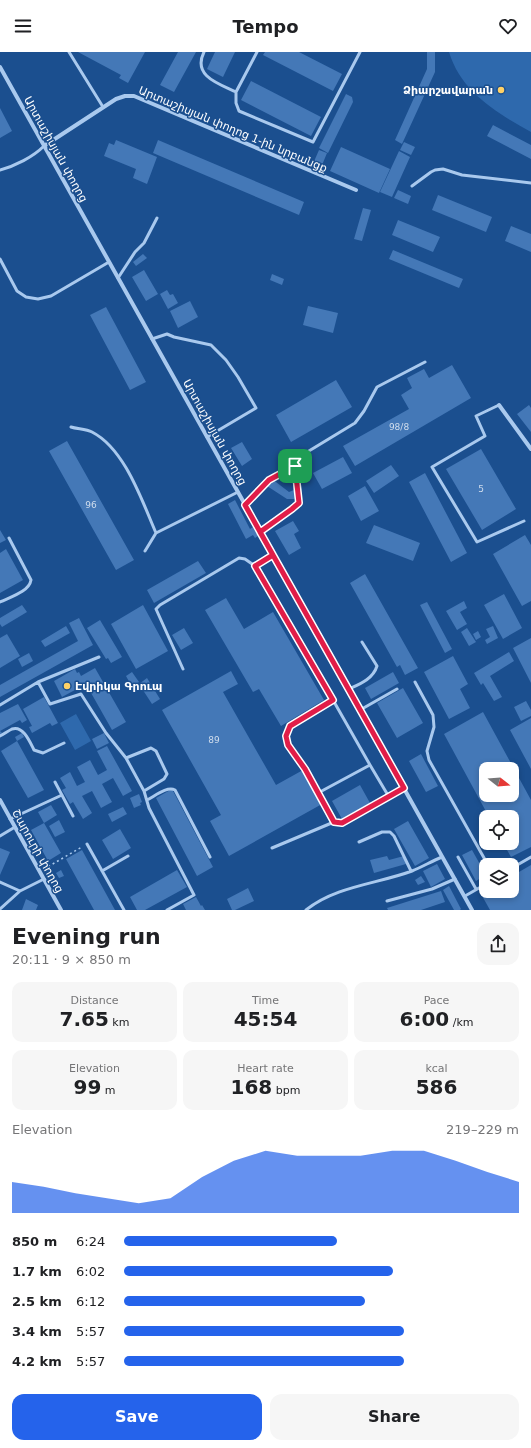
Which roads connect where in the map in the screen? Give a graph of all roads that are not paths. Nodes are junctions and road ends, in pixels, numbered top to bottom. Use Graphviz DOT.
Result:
graph roads {
  1 [pos="69,52"];
  2 [pos="204,52"];
  3 [pos="257,52"];
  4 [pos="360,52"];
  5 [pos="0,67"];
  6 [pos="236,92"];
  7 [pos="103,107"];
  8 [pos="44,146"];
  9 [pos="0,170"];
  10 [pos="531,183"];
  11 [pos="412,186"];
  12 [pos="356,190"];
  13 [pos="157,218"];
  14 [pos="0,259"];
  15 [pos="109,262"];
  16 [pos="118,278"];
  17 [pos="152,339"];
  18 [pos="425,362"];
  19 [pos="499,405"];
  20 [pos="71,427"];
  21 [pos="207,437"];
  22 [pos="531,449"];
  23 [pos="295,466"];
  24 [pos="238,492"];
  25 [pos="245,505"];
  26 [pos="524,521"];
  27 [pos="260,532"];
  28 [pos="156,534"];
  29 [pos="9,538"];
  30 [pos="144,551"];
  31 [pos="273,555"];
  32 [pos="255,566"];
  33 [pos="0,602"];
  34 [pos="362,642"];
  35 [pos="99,657"];
  36 [pos="183,669"];
  37 [pos="38,682"];
  38 [pos="415,682"];
  39 [pos="397,689"];
  40 [pos="349,690"];
  41 [pos="333,700"];
  42 [pos="0,705"];
  43 [pos="360,710"];
  44 [pos="0,736"];
  45 [pos="64,744"];
  46 [pos="126,758"];
  47 [pos="370,765"];
  48 [pos="55,782"];
  49 [pos="404,788"];
  50 [pos="144,791"];
  51 [pos="318,793"];
  52 [pos="62,795"];
  53 [pos="389,797"];
  54 [pos="0,800"];
  55 [pos="147,800"];
  56 [pos="73,816"];
  57 [pos="10,819"];
  58 [pos="334,822"];
  59 [pos="15,827"];
  60 [pos="0,836"];
  61 [pos="359,842"];
  62 [pos="87,844"];
  63 [pos="272,848"];
  64 [pos="128,856"];
  65 [pos="210,856"];
  66 [pos="442,857"];
  67 [pos="458,857"];
  68 [pos="484,858"];
  69 [pos="531,858"];
  70 [pos="519,864"];
  71 [pos="102,871"];
  72 [pos="411,871"];
  73 [pos="44,879"];
  74 [pos="455,879"];
  75 [pos="0,882"];
  76 [pos="479,888"];
  77 [pos="476,889"];
  78 [pos="20,891"];
  79 [pos="465,896"];
  80 [pos="387,901"];
  81 [pos="0,909"];
  82 [pos="61,910"];
  83 [pos="124,910"];
  84 [pos="169,910"];
  85 [pos="306,910"];
  86 [pos="472,910"];
  1 -- 7 [label="lane"];
  2 -- 6 [label="lane"];
  3 -- 6 [label="lane"];
  4 -- 6 [label="lane"];
  5 -- 8 [label="street, Արտաշիսյան փողոց"];
  7 -- 8 [label="street, Արտաշիսյան փողոց 1-ին նրբանցք"];
  7 -- 12 [label="street, Արտաշիսյան փողոց 1-ին նրբանցք"];
  8 -- 9 [label="lane"];
  8 -- 15 [label="street, Արտաշիսյան փողոց"];
  10 -- 11 [label="lane"];
  13 -- 16 [label="lane"];
  14 -- 15 [label="lane"];
  15 -- 16 [label="street, Արտաշիսյան փողոց"];
  16 -- 17 [label="street, Արտաշիսյան փողոց"];
  17 -- 21 [label="street, Արտաշիսյան փողոց"];
  17 -- 21 [label="lane"];
  18 -- 23 [label="lane"];
  19 -- 22 [label="street"];
  19 -- 26 [label="lane"];
  20 -- 28 [label="lane"];
  21 -- 24 [label="street, Արտաշիսյան փողոց"];
  23 -- 25 [label="lane"];
  23 -- 27 [label="lane"];
  24 -- 25 [label="street, Արտաշիսյան փողոց"];
  24 -- 28 [label="lane"];
  25 -- 27 [label="street, Արտաշիսյան փողոց"];
  27 -- 31 [label="street, Արտաշիսյան փողոց"];
  28 -- 30 [label="lane"];
  29 -- 33 [label="lane"];
  31 -- 32 [label="lane"];
  31 -- 40 [label="street, Արտաշիսյան փողոց"];
  32 -- 36 [label="lane"];
  32 -- 41 [label="lane"];
  34 -- 40 [label="lane"];
  35 -- 37 [label="lane"];
  37 -- 42 [label="lane"];
  37 -- 46 [label="lane"];
  38 -- 68 [label="lane"];
  39 -- 43 [label="lane"];
  40 -- 43 [label="street, Արտաշիսյան փողոց"];
  41 -- 47 [label="lane"];
  41 -- 51 [label="lane"];
  43 -- 49 [label="street, Արտաշիսյան փողոց"];
  44 -- 45 [label="lane"];
  46 -- 50 [label="lane"];
  46 -- 50 [label="lane"];
  47 -- 51 [label="lane"];
  47 -- 53 [label="lane"];
  48 -- 52 [label="lane"];
  49 -- 53 [label="lane"];
  49 -- 66 [label="street, Արտաշիսյան փողոց"];
  50 -- 55 [label="lane"];
  51 -- 58 [label="lane"];
  52 -- 56 [label="lane"];
  52 -- 57 [label="lane"];
  53 -- 58 [label="lane"];
  54 -- 57 [label="street, Շարուրի փողոց"];
  55 -- 65 [label="lane"];
  55 -- 84 [label="lane"];
  57 -- 59 [label="street, Շարուրի փողոց"];
  58 -- 63 [label="lane"];
  59 -- 60 [label="lane"];
  59 -- 73 [label="street, Շարուրի փողոց"];
  61 -- 72 [label="lane"];
  62 -- 71 [label="lane"];
  64 -- 71 [label="lane"];
  66 -- 72 [label="lane"];
  66 -- 74 [label="street, Արտաշիսյան փողոց"];
  67 -- 77 [label="lane"];
  69 -- 70 [label="lane"];
  71 -- 83 [label="lane"];
  72 -- 85 [label="lane"];
  73 -- 78 [label="lane"];
  73 -- 82 [label="street, Շարուրի փողոց"];
  74 -- 79 [label="street, Արտաշիսյան փողոց"];
  74 -- 80 [label="lane"];
  75 -- 78 [label="lane"];
  76 -- 77 [label="lane"];
  77 -- 79 [label="lane"];
  78 -- 81 [label="lane"];
  79 -- 86 [label="street, Արտաշիսյան փողոց"];
}
